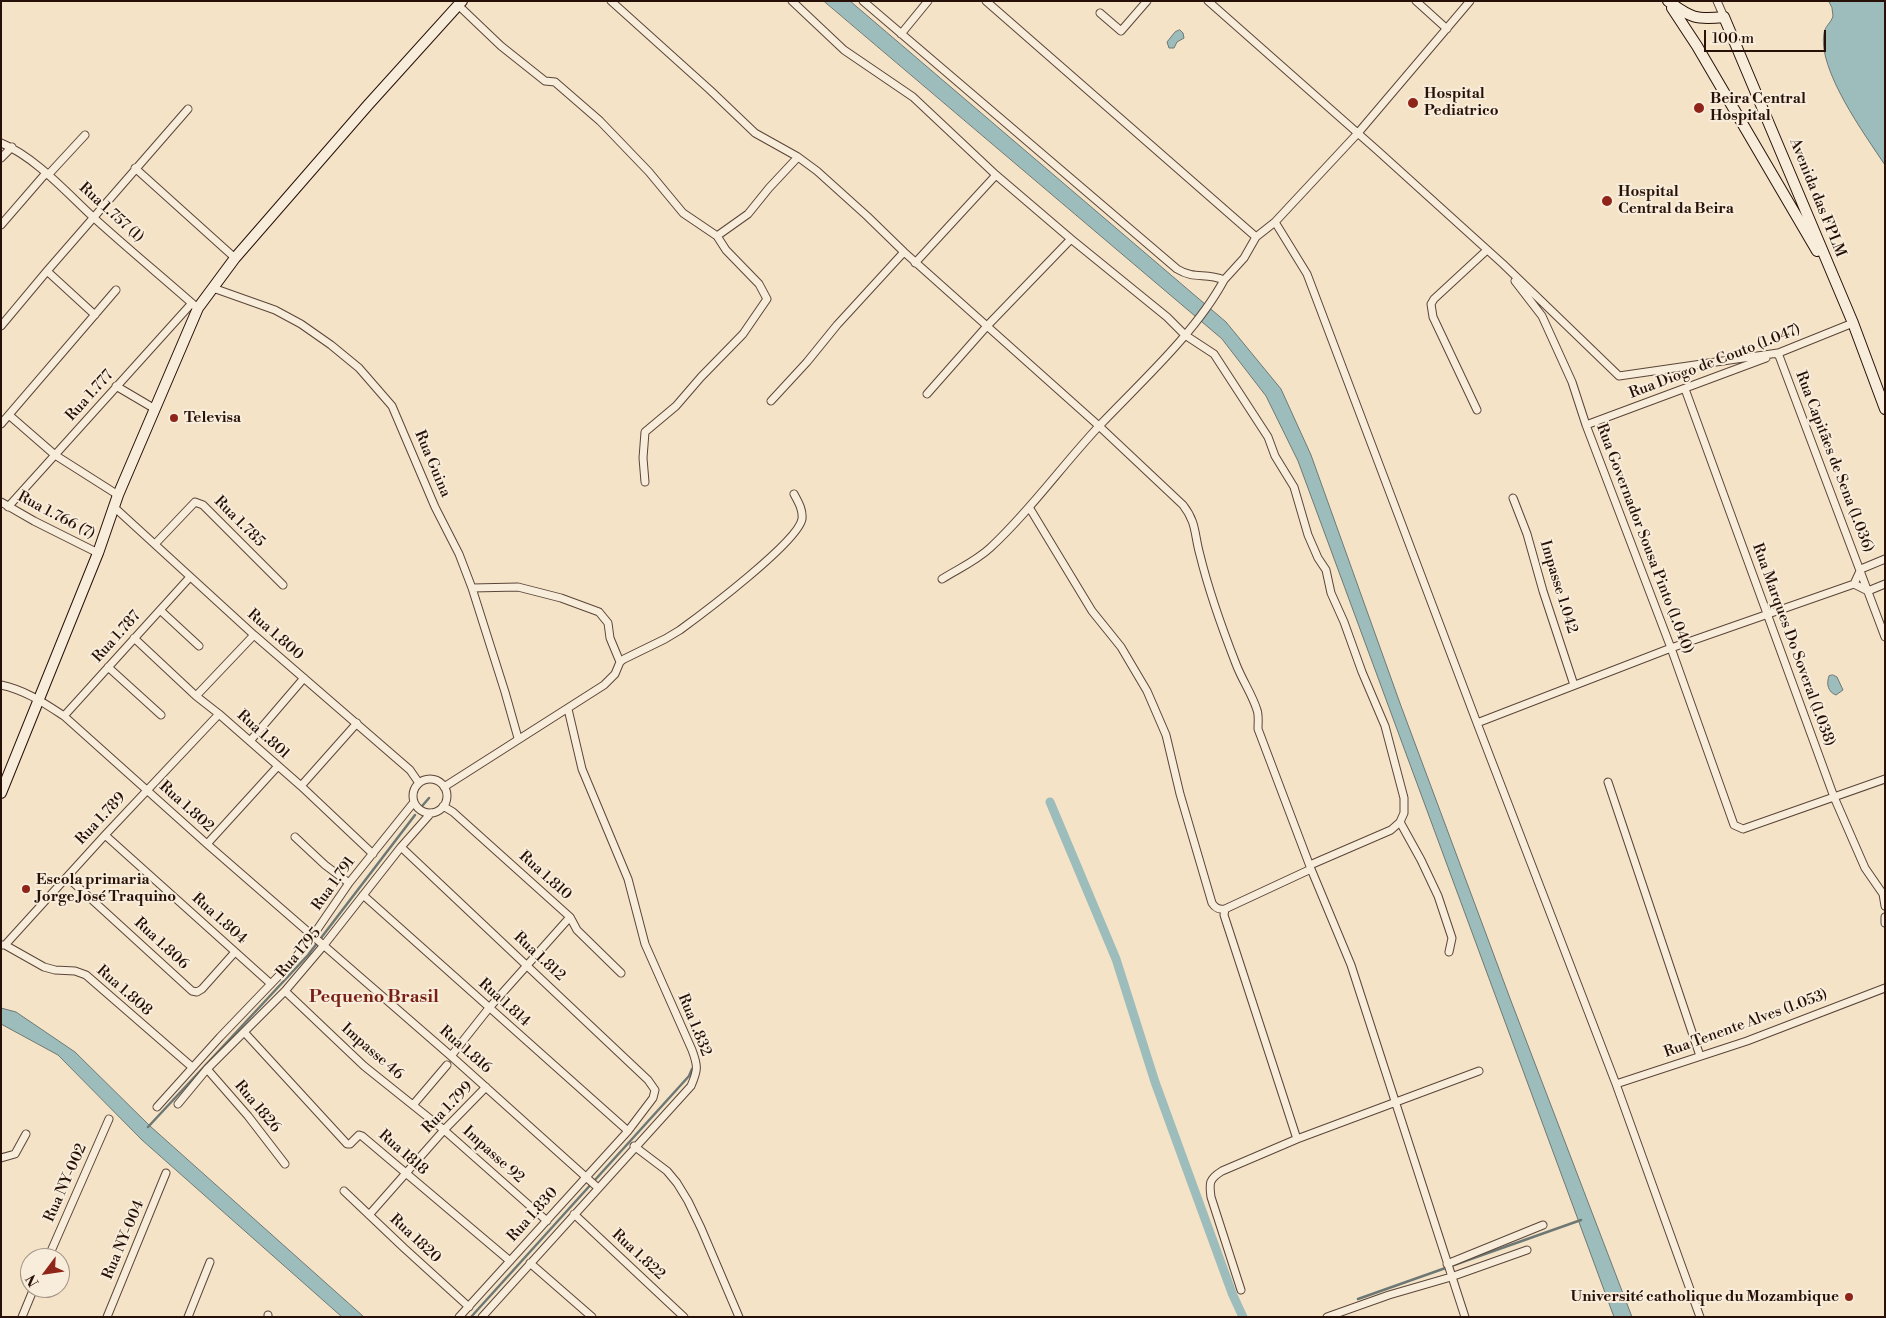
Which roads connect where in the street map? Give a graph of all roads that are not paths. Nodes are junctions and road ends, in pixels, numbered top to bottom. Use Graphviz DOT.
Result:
graph roads {
  1 [pos="611,1"];
  2 [pos="792,1"];
  3 [pos="863,1"];
  4 [pos="928,1"];
  5 [pos="986,1"];
  6 [pos="1147,1"];
  7 [pos="1208,1"];
  8 [pos="1416,1"];
  9 [pos="1470,1"];
  10 [pos="1718,1"];
  11 [pos="1668,2"];
  12 [pos="460,3"];
  13 [pos="1100,13"];
  14 [pos="1724,17"];
  15 [pos="1447,29"];
  16 [pos="900,34"];
  17 [pos="188,109"];
  18 [pos="1358,133"];
  19 [pos="85,135"];
  20 [pos="1,143"];
  21 [pos="12,147"];
  22 [pos="798,157"];
  23 [pos="1,158"];
  24 [pos="135,168"];
  25 [pos="47,174"];
  26 [pos="996,174"];
  27 [pos="94,218"];
  28 [pos="1275,222"];
  29 [pos="1,225"];
  30 [pos="717,236"];
  31 [pos="1256,237"];
  32 [pos="1071,240"];
  33 [pos="1487,250"];
  34 [pos="904,252"];
  35 [pos="235,258"];
  36 [pos="915,263"];
  37 [pos="1503,264"];
  38 [pos="47,271"];
  39 [pos="1224,280"];
  40 [pos="1834,280"];
  41 [pos="212,288"];
  42 [pos="116,290"];
  43 [pos="195,306"];
  44 [pos="94,315"];
  45 [pos="1853,323"];
  46 [pos="1,326"];
  47 [pos="987,326"];
  48 [pos="1185,334"];
  49 [pos="1778,353"];
  50 [pos="116,386"];
  51 [pos="1685,389"];
  52 [pos="927,394"];
  53 [pos="772,401"];
  54 [pos="155,409"];
  55 [pos="1885,409"];
  56 [pos="1477,410"];
  57 [pos="10,415"];
  58 [pos="1,424"];
  59 [pos="1586,425"];
  60 [pos="1099,426"];
  61 [pos="55,455"];
  62 [pos="645,482"];
  63 [pos="794,494"];
  64 [pos="118,496"];
  65 [pos="1513,498"];
  66 [pos="1,502"];
  67 [pos="8,507"];
  68 [pos="114,507"];
  69 [pos="1028,507"];
  70 [pos="155,544"];
  71 [pos="98,554"];
  72 [pos="1885,559"];
  73 [pos="1860,569"];
  74 [pos="190,577"];
  75 [pos="942,579"];
  76 [pos="1854,584"];
  77 [pos="1885,584"];
  78 [pos="283,585"];
  79 [pos="472,588"];
  80 [pos="1868,590"];
  81 [pos="160,610"];
  82 [pos="1767,614"];
  83 [pos="254,635"];
  84 [pos="1885,637"];
  85 [pos="134,638"];
  86 [pos="199,646"];
  87 [pos="1671,648"];
  88 [pos="620,662"];
  89 [pos="108,667"];
  90 [pos="304,678"];
  91 [pos="1,685"];
  92 [pos="1574,685"];
  93 [pos="196,696"];
  94 [pos="38,699"];
  95 [pos="568,709"];
  96 [pos="219,714"];
  97 [pos="162,715"];
  98 [pos="64,716"];
  99 [pos="357,723"];
  100 [pos="1476,723"];
  101 [pos="518,738"];
  102 [pos="250,741"];
  103 [pos="278,766"];
  104 [pos="1885,779"];
  105 [pos="1608,782"];
  106 [pos="419,783"];
  107 [pos="301,786"];
  108 [pos="444,787"];
  109 [pos="147,791"];
  110 [pos="1,794"];
  111 [pos="1834,797"];
  112 [pos="414,802"];
  113 [pos="443,806"];
  114 [pos="431,812"];
  115 [pos="1400,822"];
  116 [pos="105,835"];
  117 [pos="295,837"];
  118 [pos="206,844"];
  119 [pos="401,847"];
  120 [pos="373,854"];
  121 [pos="1310,867"];
  122 [pos="67,877"];
  123 [pos="349,884"];
  124 [pos="363,895"];
  125 [pos="1885,906"];
  126 [pos="1225,908"];
  127 [pos="570,917"];
  128 [pos="1885,917"];
  129 [pos="1885,923"];
  130 [pos="312,937"];
  131 [pos="3,945"];
  132 [pos="324,946"];
  133 [pos="235,952"];
  134 [pos="1449,952"];
  135 [pos="528,965"];
  136 [pos="621,974"];
  137 [pos="271,984"];
  138 [pos="1885,988"];
  139 [pos="285,991"];
  140 [pos="489,1008"];
  141 [pos="245,1033"];
  142 [pos="451,1056"];
  143 [pos="1700,1056"];
  144 [pos="447,1065"];
  145 [pos="192,1067"];
  146 [pos="207,1070"];
  147 [pos="1480,1071"];
  148 [pos="1616,1084"];
  149 [pos="486,1087"];
  150 [pos="655,1090"];
  151 [pos="1396,1102"];
  152 [pos="178,1104"];
  153 [pos="413,1105"];
  154 [pos="156,1107"];
  155 [pos="109,1119"];
  156 [pos="444,1130"];
  157 [pos="628,1131"];
  158 [pos="26,1134"];
  159 [pos="1297,1138"];
  160 [pos="634,1146"];
  161 [pos="1,1158"];
  162 [pos="285,1164"];
  163 [pos="166,1173"];
  164 [pos="406,1174"];
  165 [pos="586,1176"];
  166 [pos="597,1187"];
  167 [pos="344,1191"];
  168 [pos="574,1214"];
  169 [pos="369,1215"];
  170 [pos="547,1221"];
  171 [pos="1543,1225"];
  172 [pos="52,1248"];
  173 [pos="1527,1250"];
  174 [pos="510,1261"];
  175 [pos="210,1262"];
  176 [pos="530,1264"];
  177 [pos="1447,1264"];
  178 [pos="1451,1277"];
  179 [pos="1241,1290"];
  180 [pos="30,1298"];
  181 [pos="469,1306"];
  182 [pos="484,1314"];
  183 [pos="22,1317"];
  184 [pos="106,1317"];
  185 [pos="188,1317"];
  186 [pos="459,1317"];
  187 [pos="494,1317"];
  188 [pos="592,1317"];
  189 [pos="684,1317"];
  190 [pos="739,1317"];
  191 [pos="1327,1317"];
  192 [pos="1465,1317"];
  193 [pos="1700,1317"];
  1 -- 22 [label="street"];
  2 -- 26 [label="street"];
  3 -- 16 [label="street"];
  4 -- 16 [label="street"];
  5 -- 31 [label="street"];
  6 -- 13 [label="street"];
  7 -- 18 [label="street"];
  8 -- 15 [label="street"];
  9 -- 15 [label="street"];
  10 -- 14 [label="street, Avenida das FPLM"];
  11 -- 14 [label="street"];
  11 -- 40 [label="street"];
  12 -- 30 [label="street"];
  12 -- 35 [label="street"];
  14 -- 40 [label="street, Avenida das FPLM"];
  15 -- 18 [label="street"];
  16 -- 39 [label="street"];
  17 -- 24 [label="street"];
  18 -- 28 [label="street"];
  18 -- 33 [label="street"];
  19 -- 25 [label="street"];
  20 -- 21 [label="street, Rua 1.757 (1)"];
  21 -- 23 [label="street"];
  21 -- 25 [label="street, Rua 1.757 (1)"];
  22 -- 30 [label="street"];
  22 -- 34 [label="street"];
  24 -- 27 [label="street"];
  24 -- 35 [label="street"];
  25 -- 27 [label="street, Rua 1.757 (1)"];
  25 -- 29 [label="street"];
  26 -- 32 [label="street"];
  26 -- 36 [label="street"];
  27 -- 38 [label="street"];
  27 -- 43 [label="street, Rua 1.757 (1)"];
  28 -- 31 [label="street"];
  28 -- 100 [label="street"];
  30 -- 62 [label="street"];
  31 -- 39 [label="street"];
  32 -- 47 [label="street"];
  32 -- 48 [label="street"];
  33 -- 37 [label="street"];
  33 -- 56 [label="street"];
  34 -- 36 [label="street"];
  34 -- 53 [label="street"];
  35 -- 41 [label="street"];
  36 -- 47 [label="street"];
  37 -- 49 [label="street"];
  37 -- 59 [label="street, Rua Governador Sousa Pinto (1.040)"];
  38 -- 44 [label="street"];
  38 -- 46 [label="street"];
  39 -- 48 [label="street"];
  40 -- 45 [label="street, Avenida das FPLM"];
  41 -- 43 [label="street"];
  41 -- 79 [label="street, Rua Guina"];
  42 -- 44 [label="street"];
  43 -- 50 [label="street, Rua 1.777"];
  43 -- 54 [label="street"];
  44 -- 57 [label="street"];
  45 -- 49 [label="street, Rua Diogo de Couto (1.047)"];
  45 -- 55 [label="street, Avenida das FPLM"];
  47 -- 52 [label="street"];
  47 -- 60 [label="street"];
  48 -- 60 [label="street"];
  48 -- 115 [label="street"];
  49 -- 51 [label="street, Rua Diogo de Couto (1.047)"];
  49 -- 73 [label="street, Rua Capitães de Sena (1.036)"];
  50 -- 54 [label="street"];
  50 -- 61 [label="street, Rua 1.777"];
  51 -- 59 [label="street, Rua Diogo de Couto (1.047)"];
  51 -- 82 [label="street, Rua Marques Do Soveral (1.038)"];
  54 -- 64 [label="street"];
  57 -- 58 [label="street"];
  57 -- 61 [label="street"];
  59 -- 87 [label="street, Rua Governador Sousa Pinto (1.040)"];
  60 -- 69 [label="street"];
  60 -- 121 [label="street"];
  61 -- 64 [label="street"];
  61 -- 67 [label="street, Rua 1.777"];
  63 -- 88 [label="street"];
  64 -- 68 [label="street"];
  65 -- 92 [label="street, Impasse 1.042"];
  66 -- 67 [label="street, Rua 1.766 (7)"];
  67 -- 71 [label="street, Rua 1.766 (7)"];
  68 -- 70 [label="street, Rua 1.800"];
  68 -- 71 [label="street"];
  69 -- 75 [label="street"];
  69 -- 126 [label="street"];
  70 -- 74 [label="street, Rua 1.800"];
  70 -- 78 [label="street, Rua 1.785"];
  71 -- 94 [label="street"];
  72 -- 73 [label="street"];
  73 -- 76 [label="street"];
  73 -- 80 [label="street, Rua Capitães de Sena (1.036)"];
  74 -- 81 [label="street, Rua 1.787"];
  74 -- 83 [label="street, Rua 1.800"];
  76 -- 80 [label="street"];
  76 -- 82 [label="street"];
  77 -- 80 [label="street"];
  79 -- 88 [label="street"];
  79 -- 101 [label="street, Rua Guina"];
  80 -- 84 [label="street, Rua Capitães de Sena (1.036)"];
  81 -- 85 [label="street, Rua 1.787"];
  81 -- 86 [label="street"];
  82 -- 87 [label="street"];
  82 -- 111 [label="street, Rua Marques Do Soveral (1.038)"];
  83 -- 90 [label="street, Rua 1.800"];
  83 -- 93 [label="street"];
  85 -- 89 [label="street, Rua 1.787"];
  85 -- 93 [label="street, Rua 1.801"];
  87 -- 92 [label="street"];
  87 -- 111 [label="street, Rua Governador Sousa Pinto (1.040)"];
  88 -- 95 [label="street"];
  89 -- 97 [label="street"];
  89 -- 98 [label="street, Rua 1.787"];
  90 -- 99 [label="street, Rua 1.800"];
  90 -- 102 [label="street"];
  91 -- 94 [label="street, Rua 1.802"];
  92 -- 100 [label="street"];
  93 -- 96 [label="street, Rua 1.801"];
  94 -- 98 [label="street, Rua 1.802"];
  94 -- 110 [label="street"];
  95 -- 101 [label="street"];
  95 -- 160 [label="street, Rua 1.832"];
  96 -- 102 [label="street, Rua 1.801"];
  96 -- 109 [label="street, Rua 1.789"];
  98 -- 109 [label="street, Rua 1.802"];
  99 -- 106 [label="street, Rua 1.800"];
  99 -- 107 [label="street"];
  100 -- 148 [label="street"];
  101 -- 108 [label="street"];
  102 -- 103 [label="street, Rua 1.801"];
  103 -- 107 [label="street, Rua 1.801"];
  103 -- 118 [label="street"];
  104 -- 111 [label="street"];
  105 -- 143 [label="street"];
  106 -- 108 [label="street"];
  106 -- 112 [label="street"];
  107 -- 120 [label="street, Rua 1.801"];
  108 -- 113 [label="street"];
  109 -- 116 [label="street, Rua 1.789"];
  109 -- 118 [label="street, Rua 1.802"];
  111 -- 125 [label="street, Rua Marques Do Soveral (1.038)"];
  112 -- 114 [label="street"];
  112 -- 120 [label="street, Rua 1.791"];
  113 -- 114 [label="street"];
  113 -- 127 [label="street, Rua 1.810"];
  114 -- 119 [label="street, Rua 1795"];
  115 -- 121 [label="street"];
  115 -- 134 [label="street"];
  116 -- 122 [label="street, Rua 1.789"];
  116 -- 133 [label="street, Rua 1.804"];
  117 -- 123 [label="street"];
  118 -- 130 [label="street, Rua 1.802"];
  119 -- 124 [label="street, Rua 1795"];
  119 -- 135 [label="street, Rua 1.812"];
  120 -- 123 [label="street, Rua 1.791"];
  121 -- 126 [label="street"];
  121 -- 151 [label="street"];
  122 -- 131 [label="street, Rua 1.789"];
  122 -- 133 [label="street, Rua 1.806"];
  123 -- 130 [label="street, Rua 1.791"];
  124 -- 132 [label="street, Rua 1795"];
  124 -- 140 [label="street, Rua 1.814"];
  126 -- 159 [label="street"];
  127 -- 135 [label="street"];
  127 -- 136 [label="street, Rua 1.810"];
  128 -- 129 [label="street"];
  130 -- 132 [label="street, Rua 1.802"];
  130 -- 137 [label="street, Rua 1.791"];
  131 -- 145 [label="street, Rua 1.808"];
  132 -- 139 [label="street, Rua 1795"];
  132 -- 142 [label="street, Rua 1.816"];
  133 -- 137 [label="street, Rua 1.804"];
  135 -- 140 [label="street"];
  135 -- 150 [label="street, Rua 1.812"];
  137 -- 145 [label="street, Rua 1.791"];
  138 -- 143 [label="street, Rua Tenente Alves (1.053)"];
  139 -- 141 [label="street, Rua 1795"];
  139 -- 153 [label="street, Impasse 46"];
  140 -- 142 [label="street"];
  140 -- 157 [label="street, Rua 1.814"];
  141 -- 146 [label="street, Rua 1795"];
  141 -- 164 [label="street, Rua 1818"];
  142 -- 149 [label="street, Rua 1.816"];
  143 -- 148 [label="street, Rua Tenente Alves (1.053)"];
  144 -- 153 [label="street"];
  145 -- 154 [label="street, Rua 1.791"];
  146 -- 152 [label="street, Rua 1795"];
  146 -- 162 [label="street, Rua 1826"];
  147 -- 151 [label="street"];
  148 -- 193 [label="street"];
  149 -- 156 [label="street, Rua 1.799"];
  149 -- 165 [label="street, Rua 1.816"];
  150 -- 157 [label="street, Rua 1.830"];
  151 -- 159 [label="street"];
  151 -- 177 [label="street"];
  153 -- 156 [label="street, Impasse 46"];
  155 -- 172 [label="street, Rua NY-002"];
  156 -- 164 [label="street, Rua 1.799"];
  156 -- 170 [label="street, Impasse 92"];
  157 -- 165 [label="street, Rua 1.830"];
  158 -- 161 [label="street"];
  159 -- 179 [label="street"];
  160 -- 166 [label="street, Rua 1.832"];
  160 -- 190 [label="street"];
  163 -- 184 [label="street, Rua NY-004"];
  164 -- 169 [label="street, Rua 1.799"];
  164 -- 174 [label="street, Rua 1818"];
  165 -- 166 [label="street, Rua 1.816"];
  165 -- 170 [label="street, Rua 1.830"];
  166 -- 168 [label="street, Rua 1.832"];
  167 -- 169 [label="street, Rua 1820"];
  168 -- 176 [label="street, Rua 1.832"];
  168 -- 189 [label="street, Rua 1.822"];
  169 -- 181 [label="street, Rua 1820"];
  170 -- 174 [label="street, Rua 1.830"];
  171 -- 177 [label="street"];
  173 -- 178 [label="street"];
  174 -- 181 [label="street, Rua 1.830"];
  175 -- 185 [label="street"];
  176 -- 182 [label="street, Rua 1.832"];
  176 -- 188 [label="street"];
  177 -- 178 [label="street"];
  178 -- 191 [label="street"];
  178 -- 192 [label="street"];
  180 -- 183 [label="street"];
  181 -- 186 [label="street, Rua 1.830"];
  182 -- 187 [label="street"];
}
